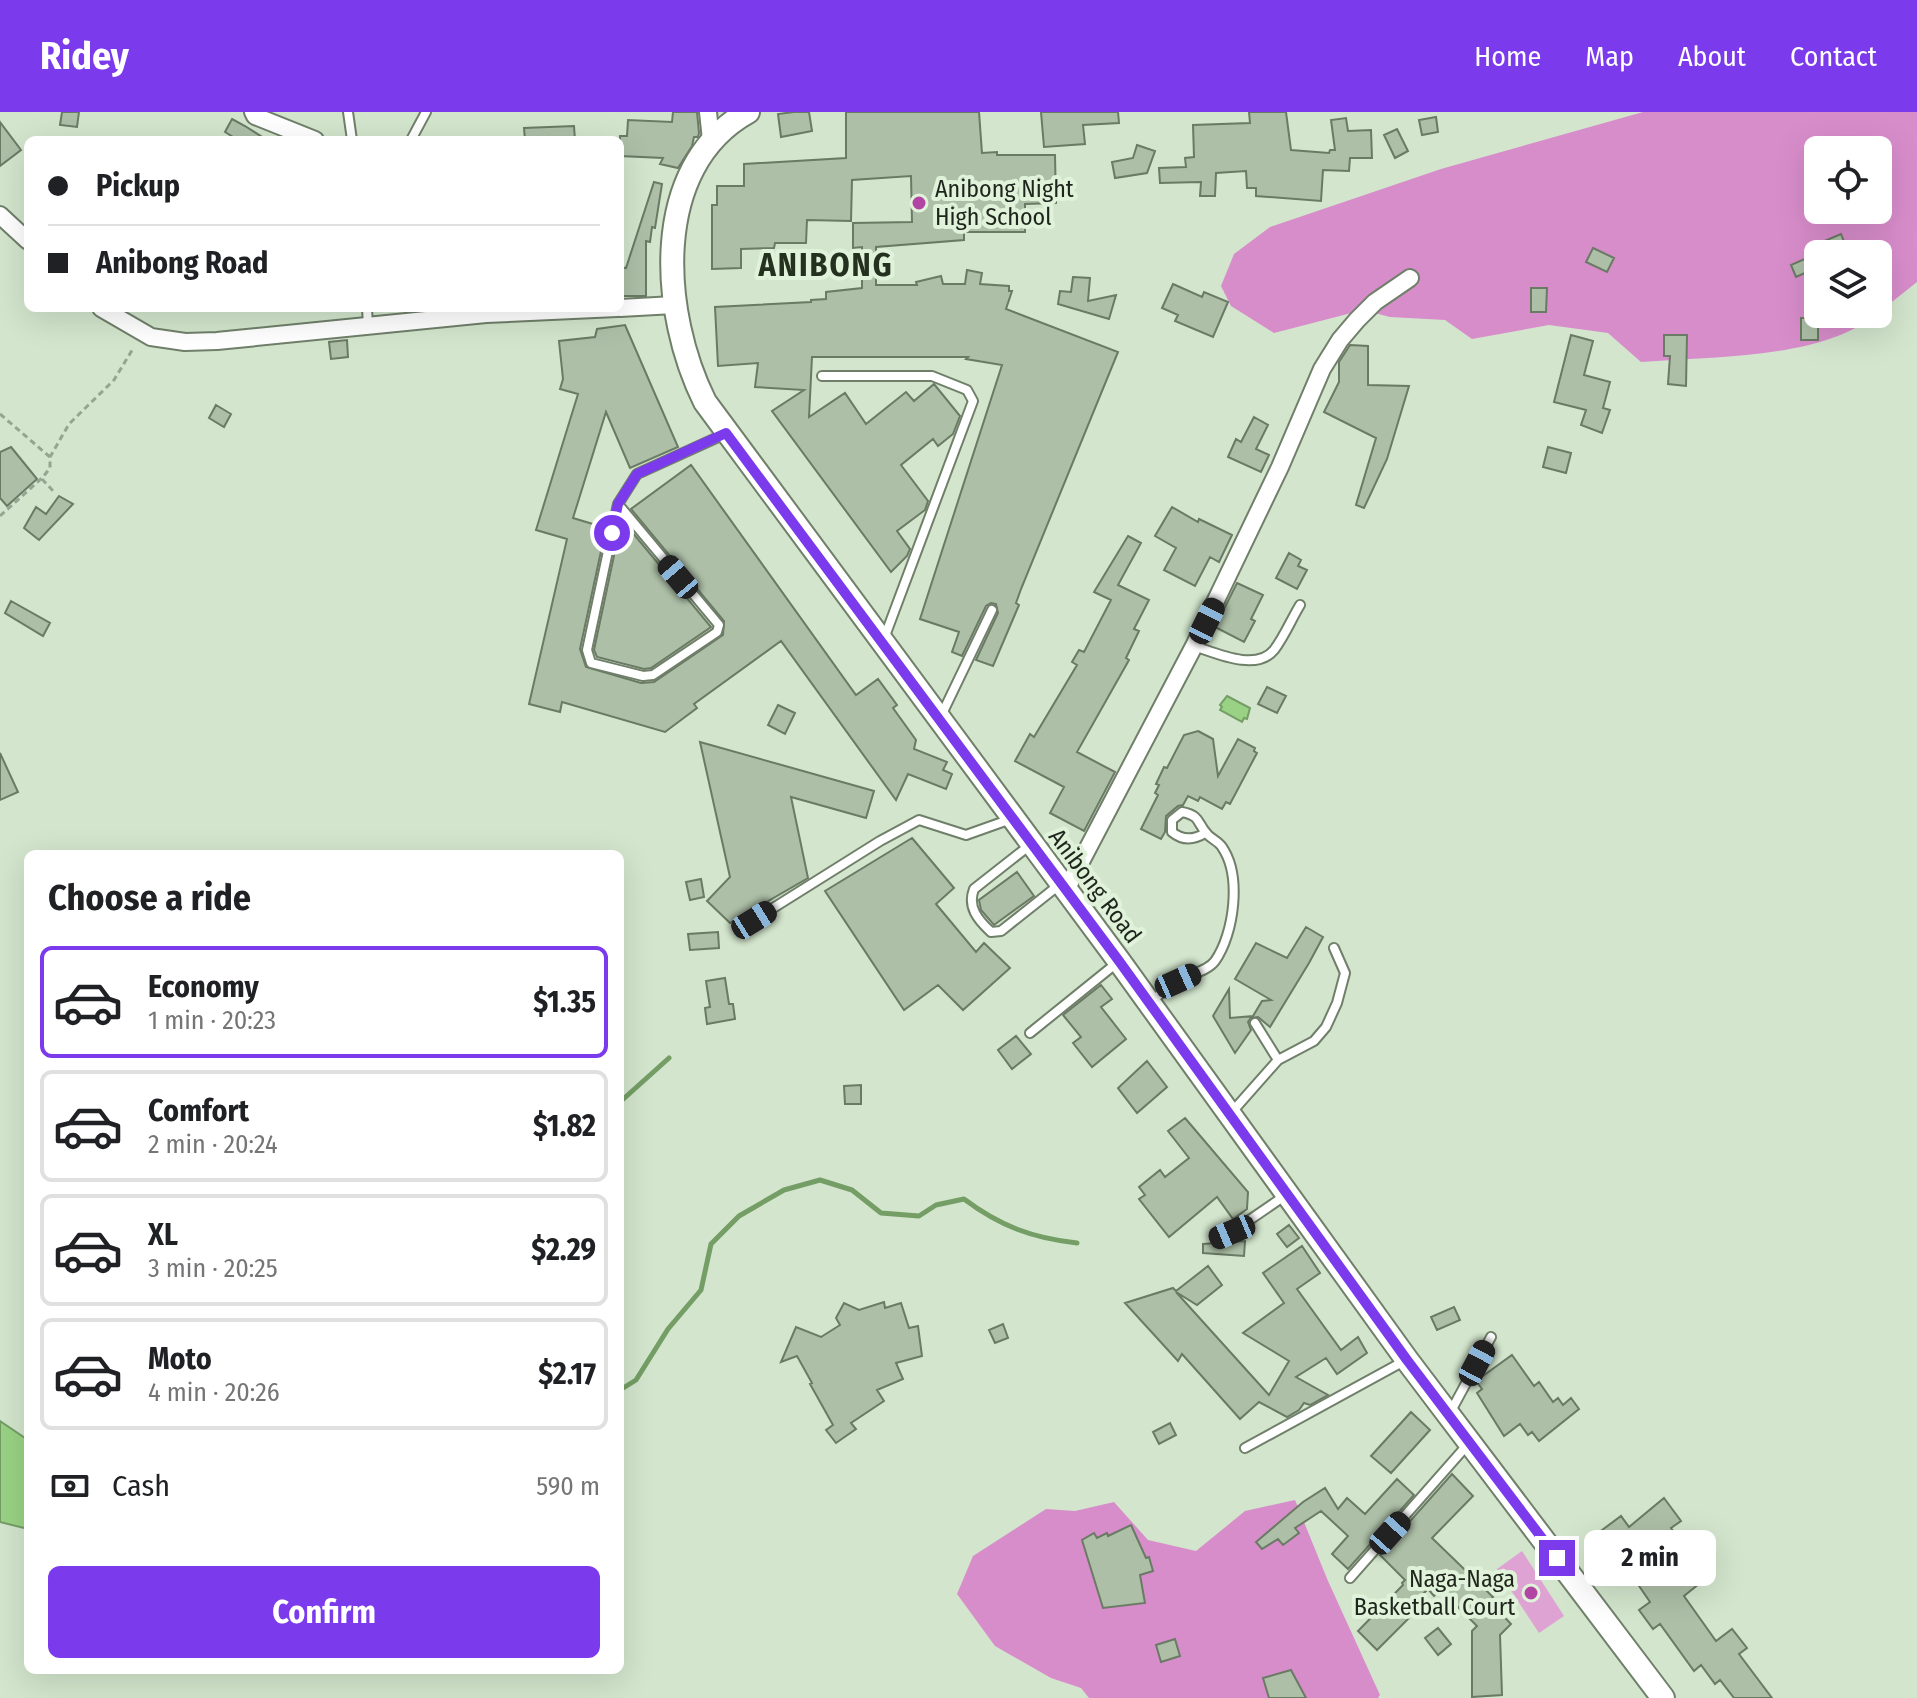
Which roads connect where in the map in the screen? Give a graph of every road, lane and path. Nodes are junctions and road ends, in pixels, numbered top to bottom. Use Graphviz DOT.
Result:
graph roads {
  1 [pos="253,112"];
  2 [pos="348,112"];
  3 [pos="426,112"];
  4 [pos="708,112"];
  5 [pos="748,112"];
  6 [pos="305,136"];
  7 [pos="351,136"];
  8 [pos="413,136"];
  9 [pos="711,140"];
  10 [pos="0,215"];
  11 [pos="24,237"];
  12 [pos="1410,278"];
  13 [pos="674,305"];
  14 [pos="624,308"];
  15 [pos="108,312"];
  16 [pos="367,312"];
  17 [pos="467,312"];
  18 [pos="411,315"];
  19 [pos="368,327"];
  20 [pos="142,333"];
  21 [pos="822,376"];
  22 [pos="0,414"];
  23 [pos="726,433"];
  24 [pos="50,457"];
  25 [pos="42,479"];
  26 [pos="55,493"];
  27 [pos="618,504"];
  28 [pos="0,516"];
  29 [pos="1300,605"];
  30 [pos="992,610"];
  31 [pos="882,644"];
  32 [pos="1194,646"];
  33 [pos="939,721"];
  34 [pos="1012,818"];
  35 [pos="1205,833"];
  36 [pos="1031,844"];
  37 [pos="1063,887"];
  38 [pos="754,920"];
  39 [pos="1334,948"];
  40 [pos="1119,961"];
  41 [pos="1148,1004"];
  42 [pos="1255,1023"];
  43 [pos="1030,1033"];
  44 [pos="1278,1060"];
  45 [pos="1229,1115"];
  46 [pos="1286,1194"];
  47 [pos="1216,1238"];
  48 [pos="1491,1337"];
  49 [pos="1407,1360"];
  50 [pos="1449,1415"];
  51 [pos="1469,1442"];
  52 [pos="1245,1448"];
  53 [pos="1350,1578"];
  54 [pos="1663,1698"];
  1 -- 6 [label="street"];
  2 -- 7 [label="lane"];
  3 -- 8 [label="lane"];
  4 -- 9 [label="street"];
  5 -- 9 [label="main road, Anibong Road"];
  9 -- 13 [label="main road, Anibong Road"];
  10 -- 11 [label="street"];
  12 -- 32 [label="street"];
  13 -- 14 [label="street"];
  13 -- 23 [label="main road, Anibong Road"];
  15 -- 20 [label="street"];
  16 -- 19 [label="lane"];
  17 -- 18 [label="street"];
  18 -- 19 [label="street"];
  19 -- 20 [label="street"];
  20 -- 24 [label="path"];
  21 -- 31 [label="lane"];
  22 -- 24 [label="path"];
  23 -- 27 [label="lane"];
  23 -- 31 [label="main road, Anibong Road"];
  24 -- 25 [label="path"];
  25 -- 26 [label="path"];
  25 -- 28 [label="path"];
  27 -- 27 [label="lane"];
  29 -- 32 [label="lane"];
  30 -- 33 [label="lane"];
  31 -- 33 [label="main road, Anibong Road"];
  32 -- 37 [label="street"];
  33 -- 34 [label="main road, Anibong Road"];
  34 -- 36 [label="main road, Anibong Road"];
  34 -- 38 [label="lane"];
  35 -- 41 [label="lane"];
  36 -- 37 [label="main road, Anibong Road"];
  36 -- 37 [label="lane"];
  37 -- 40 [label="main road, Anibong Road"];
  39 -- 44 [label="lane"];
  40 -- 41 [label="main road, Anibong Road"];
  40 -- 43 [label="lane"];
  41 -- 45 [label="main road, Anibong Road"];
  42 -- 44 [label="lane"];
  44 -- 45 [label="lane"];
  45 -- 46 [label="main road, Anibong Road"];
  46 -- 47 [label="lane"];
  46 -- 49 [label="main road, Anibong Road"];
  48 -- 50 [label="lane"];
  49 -- 50 [label="main road, Anibong Road"];
  49 -- 52 [label="lane"];
  50 -- 51 [label="main road, Anibong Road"];
  51 -- 53 [label="lane"];
  51 -- 54 [label="main road, Anibong Road"];
}
